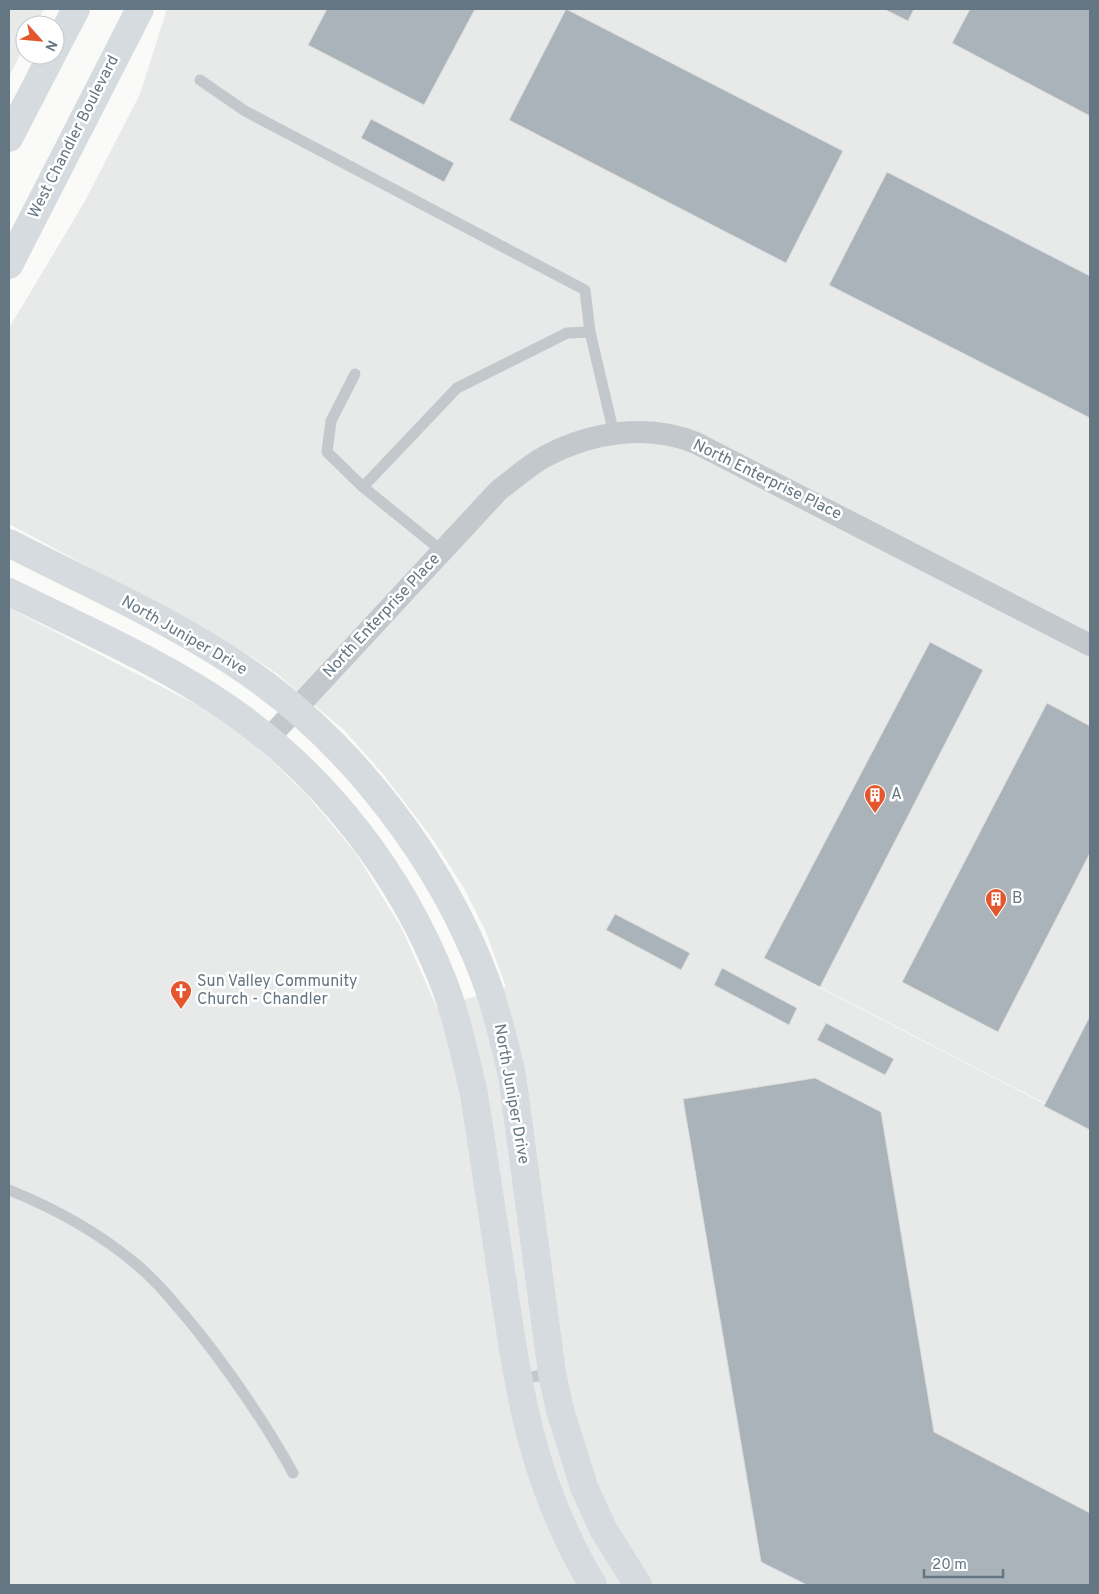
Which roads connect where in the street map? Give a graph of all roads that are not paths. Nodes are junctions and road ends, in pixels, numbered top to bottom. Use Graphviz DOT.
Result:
graph roads {
  1 [pos="76,9"];
  2 [pos="140,9"];
  3 [pos="65,30"];
  4 [pos="47,65"];
  5 [pos="200,80"];
  6 [pos="9,138"];
  7 [pos="9,265"];
  8 [pos="590,332"];
  9 [pos="355,374"];
  10 [pos="614,434"];
  11 [pos="363,487"];
  12 [pos="9,543"];
  13 [pos="442,551"];
  14 [pos="9,592"];
  15 [pos="1090,645"];
  16 [pos="295,708"];
  17 [pos="268,739"];
  18 [pos="9,1190"];
  19 [pos="552,1373"];
  20 [pos="517,1380"];
  21 [pos="293,1473"];
  22 [pos="593,1585"];
  23 [pos="638,1585"];
  1 -- 3 [label="street"];
  2 -- 7 [label="street, West Chandler Boulevard"];
  4 -- 6 [label="street"];
  5 -- 8 [label="lane"];
  8 -- 10 [label="lane"];
  8 -- 11 [label="lane"];
  9 -- 11 [label="lane"];
  10 -- 13 [label="street, North Enterprise Place"];
  10 -- 15 [label="street, North Enterprise Place"];
  11 -- 13 [label="lane"];
  12 -- 16 [label="street, North Juniper Drive"];
  13 -- 16 [label="street, North Enterprise Place"];
  14 -- 17 [label="street"];
  16 -- 17 [label="street, North Enterprise Place"];
  16 -- 19 [label="street, North Juniper Drive"];
  17 -- 20 [label="street"];
  18 -- 21 [label="lane"];
  19 -- 20 [label="lane"];
  19 -- 23 [label="street, North Juniper Drive"];
  20 -- 22 [label="street"];
}
